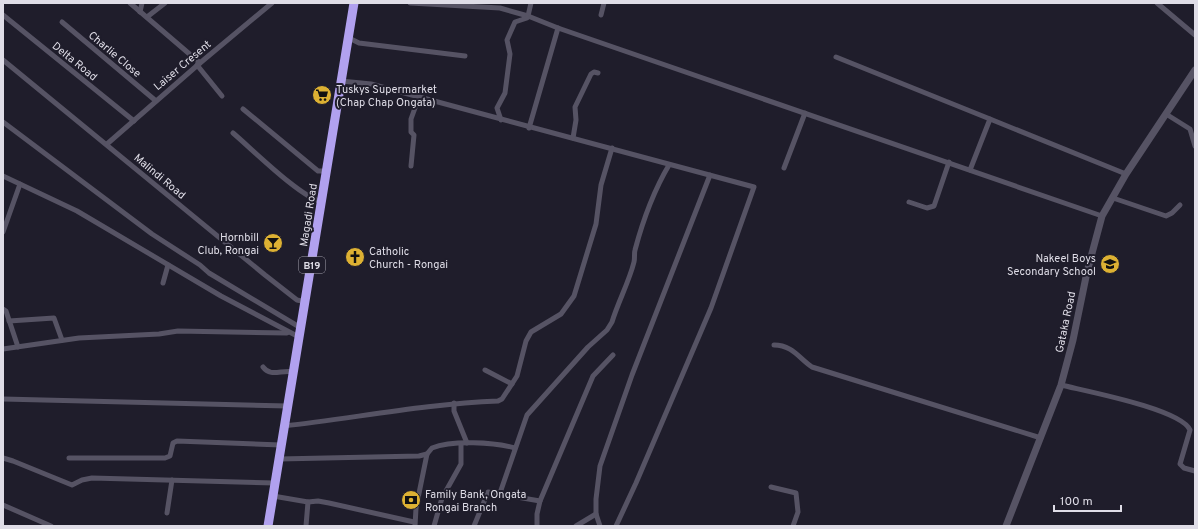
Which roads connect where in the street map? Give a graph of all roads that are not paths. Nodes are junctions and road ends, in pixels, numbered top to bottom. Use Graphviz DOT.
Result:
graph roads {
  1 [pos="130,3"];
  2 [pos="142,3"];
  3 [pos="165,3"];
  4 [pos="272,3"];
  5 [pos="354,3"];
  6 [pos="410,3"];
  7 [pos="531,3"];
  8 [pos="604,3"];
  9 [pos="1157,3"];
  10 [pos="140,12"];
  11 [pos="3,15"];
  12 [pos="601,15"];
  13 [pos="527,17"];
  14 [pos="147,18"];
  15 [pos="62,22"];
  16 [pos="558,28"];
  17 [pos="1195,35"];
  18 [pos="349,38"];
  19 [pos="465,56"];
  20 [pos="836,57"];
  21 [pos="3,60"];
  22 [pos="198,64"];
  23 [pos="1195,70"];
  24 [pos="598,73"];
  25 [pos="342,81"];
  26 [pos="222,96"];
  27 [pos="419,97"];
  28 [pos="156,101"];
  29 [pos="243,109"];
  30 [pos="805,113"];
  31 [pos="1166,114"];
  32 [pos="990,119"];
  33 [pos="501,120"];
  34 [pos="3,122"];
  35 [pos="134,122"];
  36 [pos="529,128"];
  37 [pos="233,133"];
  38 [pos="573,138"];
  39 [pos="108,144"];
  40 [pos="1195,146"];
  41 [pos="612,148"];
  42 [pos="949,162"];
  43 [pos="669,165"];
  44 [pos="412,166"];
  45 [pos="784,168"];
  46 [pos="327,170"];
  47 [pos="970,170"];
  48 [pos="1126,174"];
  49 [pos="3,176"];
  50 [pos="710,176"];
  51 [pos="20,184"];
  52 [pos="1113,198"];
  53 [pos="322,202"];
  54 [pos="909,202"];
  55 [pos="1180,205"];
  56 [pos="1102,216"];
  57 [pos="3,232"];
  58 [pos="168,265"];
  59 [pos="163,283"];
  60 [pos="306,302"];
  61 [pos="3,309"];
  62 [pos="9,321"];
  63 [pos="288,333"];
  64 [pos="300,333"];
  65 [pos="62,340"];
  66 [pos="774,345"];
  67 [pos="18,347"];
  68 [pos="3,349"];
  69 [pos="613,355"];
  70 [pos="262,367"];
  71 [pos="485,370"];
  72 [pos="294,372"];
  73 [pos="512,384"];
  74 [pos="1061,385"];
  75 [pos="3,399"];
  76 [pos="454,403"];
  77 [pos="288,406"];
  78 [pos="284,426"];
  79 [pos="1041,438"];
  80 [pos="461,444"];
  81 [pos="467,444"];
  82 [pos="281,445"];
  83 [pos="515,448"];
  84 [pos="427,454"];
  85 [pos="3,458"];
  86 [pos="69,458"];
  87 [pos="279,459"];
  88 [pos="1195,471"];
  89 [pos="172,480"];
  90 [pos="275,483"];
  91 [pos="771,487"];
  92 [pos="500,493"];
  93 [pos="273,496"];
  94 [pos="540,501"];
  95 [pos="308,502"];
  96 [pos="3,505"];
  97 [pos="167,513"];
  98 [pos="596,514"];
  99 [pos="414,524"];
  100 [pos="51,526"];
  101 [pos="268,526"];
  102 [pos="306,526"];
  103 [pos="434,526"];
  104 [pos="474,526"];
  105 [pos="537,526"];
  106 [pos="576,526"];
  107 [pos="600,526"];
  108 [pos="616,526"];
  109 [pos="793,526"];
  110 [pos="1006,526"];
  1 -- 10 [label="street"];
  2 -- 10 [label="street"];
  3 -- 14 [label="street"];
  4 -- 22 [label="street, Laiser Cresent"];
  5 -- 18 [label="highway, Magadi Road / B19"];
  6 -- 13 [label="street"];
  7 -- 13 [label="street"];
  8 -- 12 [label="street"];
  9 -- 17 [label="street"];
  10 -- 14 [label="street"];
  11 -- 35 [label="street, Delta Road"];
  13 -- 16 [label="street"];
  13 -- 33 [label="street"];
  14 -- 22 [label="street"];
  15 -- 28 [label="street, Charlie Close"];
  16 -- 30 [label="street"];
  16 -- 36 [label="street"];
  18 -- 19 [label="street"];
  18 -- 25 [label="highway, Magadi Road / B19"];
  20 -- 32 [label="street"];
  21 -- 39 [label="street, Malindi Road"];
  22 -- 26 [label="street"];
  22 -- 28 [label="street, Laiser Cresent"];
  23 -- 31 [label="street, Gataka Road"];
  24 -- 38 [label="street"];
  25 -- 27 [label="street"];
  25 -- 46 [label="highway, Magadi Road / B19"];
  27 -- 33 [label="street"];
  27 -- 44 [label="street"];
  28 -- 35 [label="street, Laiser Cresent"];
  29 -- 46 [label="street"];
  30 -- 42 [label="street"];
  30 -- 45 [label="street"];
  31 -- 40 [label="street"];
  31 -- 48 [label="street, Gataka Road"];
  32 -- 47 [label="street"];
  32 -- 48 [label="street"];
  33 -- 36 [label="street"];
  34 -- 64 [label="street"];
  35 -- 39 [label="street, Laiser Cresent"];
  36 -- 38 [label="street"];
  37 -- 53 [label="street"];
  38 -- 41 [label="street"];
  39 -- 60 [label="street, Malindi Road"];
  41 -- 43 [label="street"];
  41 -- 73 [label="street"];
  42 -- 47 [label="street"];
  42 -- 54 [label="street"];
  43 -- 50 [label="street"];
  43 -- 83 [label="street"];
  46 -- 53 [label="highway, Magadi Road / B19"];
  47 -- 56 [label="street"];
  48 -- 52 [label="street, Gataka Road"];
  49 -- 51 [label="street"];
  50 -- 98 [label="street"];
  50 -- 108 [label="street"];
  51 -- 57 [label="street"];
  51 -- 58 [label="street"];
  52 -- 55 [label="street"];
  52 -- 56 [label="street, Gataka Road"];
  53 -- 60 [label="highway, Magadi Road / B19"];
  56 -- 74 [label="street, Gataka Road"];
  58 -- 59 [label="street"];
  58 -- 63 [label="street"];
  60 -- 64 [label="highway, Magadi Road / B19"];
  61 -- 62 [label="street"];
  62 -- 65 [label="street"];
  62 -- 67 [label="street"];
  63 -- 64 [label="street"];
  63 -- 65 [label="street"];
  64 -- 72 [label="highway, Magadi Road / B19"];
  65 -- 67 [label="street"];
  66 -- 79 [label="street"];
  67 -- 68 [label="street"];
  69 -- 94 [label="street"];
  70 -- 72 [label="street"];
  71 -- 73 [label="street"];
  72 -- 77 [label="highway, Magadi Road / B19"];
  73 -- 76 [label="street"];
  74 -- 79 [label="street, Gataka Road"];
  74 -- 88 [label="street"];
  75 -- 77 [label="street"];
  76 -- 78 [label="street"];
  76 -- 81 [label="street"];
  77 -- 78 [label="highway, Magadi Road / B19"];
  78 -- 82 [label="highway, Magadi Road / B19"];
  79 -- 110 [label="street, Gataka Road"];
  80 -- 81 [label="street"];
  80 -- 84 [label="street"];
  80 -- 103 [label="street"];
  81 -- 83 [label="street"];
  82 -- 86 [label="street"];
  82 -- 87 [label="highway, Magadi Road / B19"];
  83 -- 92 [label="street"];
  84 -- 87 [label="street"];
  84 -- 99 [label="street"];
  85 -- 89 [label="street"];
  87 -- 90 [label="highway, Magadi Road / B19"];
  89 -- 90 [label="street"];
  89 -- 97 [label="street"];
  90 -- 93 [label="highway, Magadi Road / B19"];
  91 -- 109 [label="street"];
  92 -- 94 [label="street"];
  92 -- 104 [label="street"];
  93 -- 95 [label="street"];
  93 -- 101 [label="highway, Magadi Road / B19"];
  94 -- 105 [label="street"];
  95 -- 99 [label="street"];
  95 -- 102 [label="street"];
  96 -- 100 [label="street"];
  98 -- 106 [label="street"];
  98 -- 107 [label="street"];
}
